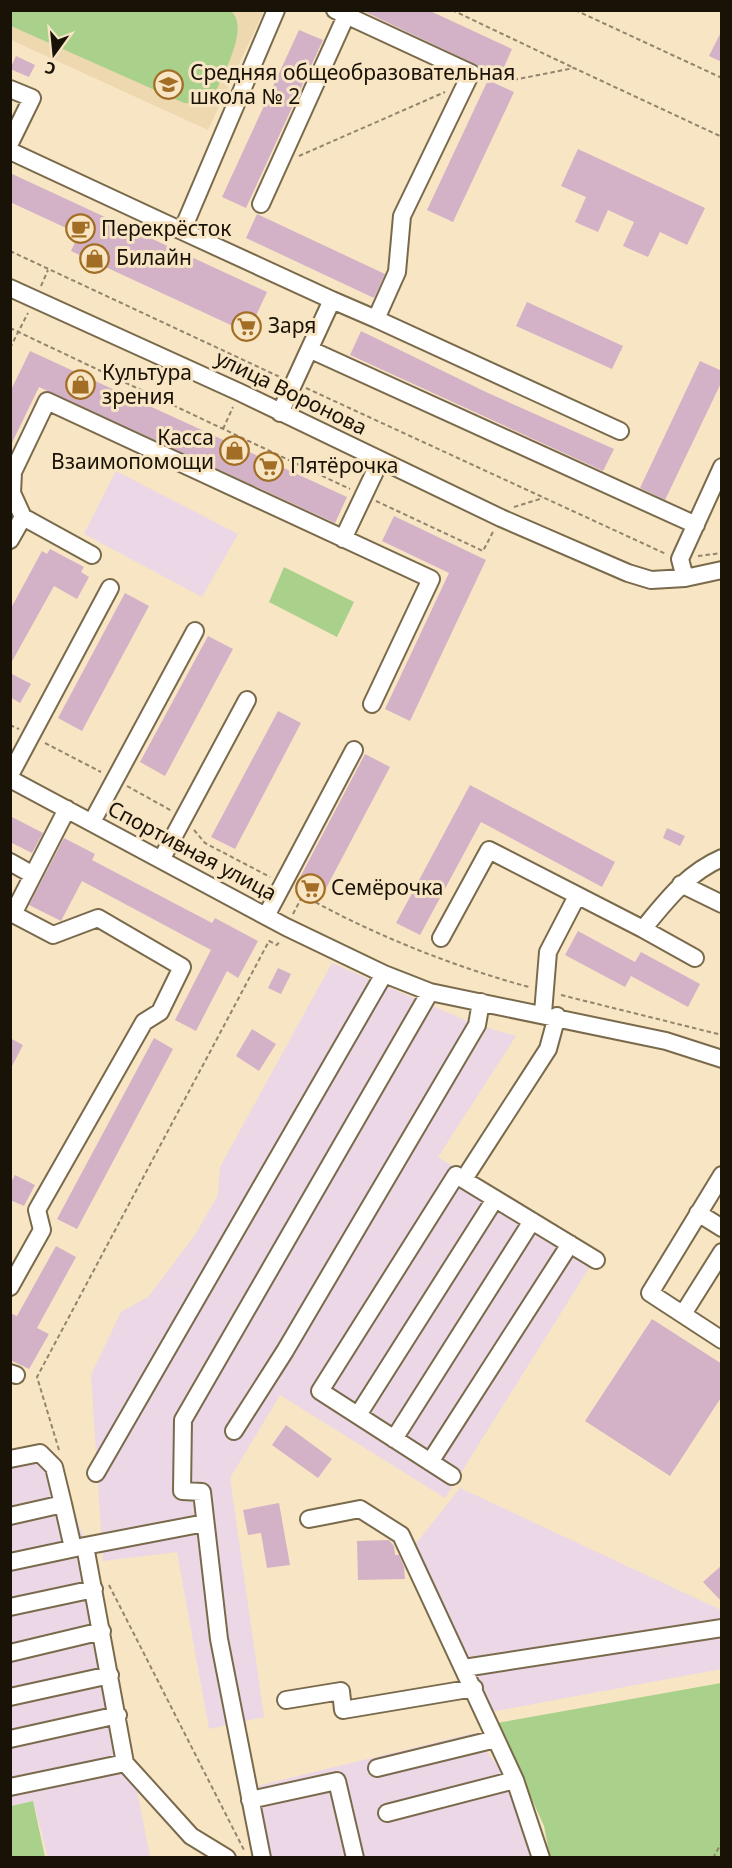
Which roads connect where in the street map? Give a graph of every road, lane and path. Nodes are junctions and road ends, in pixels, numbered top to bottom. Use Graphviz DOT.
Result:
graph roads {
  1 [pos="276,10"];
  2 [pos="452,10"];
  3 [pos="575,10"];
  4 [pos="340,13"];
  5 [pos="574,68"];
  6 [pos="722,78"];
  7 [pos="466,84"];
  8 [pos="10,88"];
  9 [pos="722,137"];
  10 [pos="10,144"];
  11 [pos="10,151"];
  12 [pos="278,166"];
  13 [pos="261,204"];
  14 [pos="182,231"];
  15 [pos="10,251"];
  16 [pos="10,288"];
  17 [pos="332,300"];
  18 [pos="376,319"];
  19 [pos="10,328"];
  20 [pos="311,350"];
  21 [pos="294,383"];
  22 [pos="280,413"];
  23 [pos="620,431"];
  24 [pos="380,461"];
  25 [pos="722,468"];
  26 [pos="12,471"];
  27 [pos="364,495"];
  28 [pos="543,498"];
  29 [pos="23,517"];
  30 [pos="501,518"];
  31 [pos="696,525"];
  32 [pos="343,539"];
  33 [pos="10,540"];
  34 [pos="722,553"];
  35 [pos="92,555"];
  36 [pos="680,559"];
  37 [pos="722,570"];
  38 [pos="685,578"];
  39 [pos="110,588"];
  40 [pos="195,631"];
  41 [pos="247,700"];
  42 [pos="372,704"];
  43 [pos="10,725"];
  44 [pos="32,736"];
  45 [pos="354,750"];
  46 [pos="10,777"];
  47 [pos="115,780"];
  48 [pos="67,809"];
  49 [pos="184,818"];
  50 [pos="92,822"];
  51 [pos="721,857"];
  52 [pos="161,860"];
  53 [pos="10,862"];
  54 [pos="33,875"];
  55 [pos="284,884"];
  56 [pos="681,884"];
  57 [pos="303,895"];
  58 [pos="577,896"];
  59 [pos="722,904"];
  60 [pos="266,916"];
  61 [pos="286,927"];
  62 [pos="642,929"];
  63 [pos="441,938"];
  64 [pos="695,958"];
  65 [pos="384,974"];
  66 [pos="545,991"];
  67 [pos="430,992"];
  68 [pos="481,1002"];
  69 [pos="550,1015"];
  70 [pos="722,1035"];
  71 [pos="722,1059"];
  72 [pos="722,1175"];
  73 [pos="464,1179"];
  74 [pos="495,1199"];
  75 [pos="698,1213"];
  76 [pos="532,1221"];
  77 [pos="722,1228"];
  78 [pos="570,1244"];
  79 [pos="722,1252"];
  80 [pos="596,1260"];
  81 [pos="10,1287"];
  82 [pos="683,1314"];
  83 [pos="719,1332"];
  84 [pos="358,1415"];
  85 [pos="234,1431"];
  86 [pos="394,1439"];
  87 [pos="61,1455"];
  88 [pos="10,1459"];
  89 [pos="430,1462"];
  90 [pos="96,1473"];
  91 [pos="452,1476"];
  92 [pos="63,1504"];
  93 [pos="10,1516"];
  94 [pos="309,1519"];
  95 [pos="205,1523"];
  96 [pos="79,1547"];
  97 [pos="10,1562"];
  98 [pos="101,1586"];
  99 [pos="10,1607"];
  100 [pos="722,1628"];
  101 [pos="102,1631"];
  102 [pos="10,1653"];
  103 [pos="464,1668"];
  104 [pos="110,1675"];
  105 [pos="474,1688"];
  106 [pos="10,1697"];
  107 [pos="286,1700"];
  108 [pos="118,1715"];
  109 [pos="10,1739"];
  110 [pos="496,1739"];
  111 [pos="125,1763"];
  112 [pos="377,1768"];
  113 [pos="515,1780"];
  114 [pos="10,1787"];
  115 [pos="250,1800"];
  116 [pos="387,1813"];
  117 [pos="722,1842"];
  118 [pos="227,1857"];
  119 [pos="248,1857"];
  120 [pos="262,1857"];
  121 [pos="354,1857"];
  122 [pos="541,1857"];
  123 [pos="713,1857"];
  1 -- 14 [label="street"];
  2 -- 5 [label="path"];
  3 -- 6 [label="path"];
  4 -- 7 [label="street"];
  4 -- 12 [label="street"];
  5 -- 7 [label="path"];
  5 -- 9 [label="path"];
  7 -- 12 [label="path"];
  7 -- 18 [label="street"];
  8 -- 10 [label="street"];
  11 -- 14 [label="street"];
  12 -- 13 [label="street"];
  14 -- 17 [label="street"];
  15 -- 21 [label="path"];
  16 -- 22 [label="street, улица Воронова"];
  17 -- 18 [label="street"];
  17 -- 20 [label="street"];
  18 -- 23 [label="street"];
  19 -- 27 [label="path"];
  20 -- 21 [label="street"];
  20 -- 31 [label="street"];
  21 -- 22 [label="street"];
  21 -- 28 [label="path"];
  22 -- 24 [label="street, улица Воронова"];
  24 -- 27 [label="street"];
  24 -- 30 [label="street, улица Воронова"];
  25 -- 31 [label="street"];
  26 -- 29 [label="street"];
  26 -- 32 [label="street"];
  27 -- 30 [label="path"];
  27 -- 32 [label="street"];
  28 -- 30 [label="path"];
  28 -- 36 [label="path"];
  29 -- 33 [label="street"];
  29 -- 35 [label="street"];
  30 -- 38 [label="street, улица Воронова"];
  31 -- 36 [label="street"];
  32 -- 42 [label="street"];
  34 -- 36 [label="path"];
  36 -- 38 [label="street"];
  37 -- 38 [label="street, улица Воронова"];
  39 -- 44 [label="street"];
  40 -- 47 [label="street"];
  41 -- 49 [label="street"];
  43 -- 44 [label="path"];
  44 -- 46 [label="street"];
  44 -- 47 [label="path"];
  45 -- 55 [label="street"];
  46 -- 48 [label="street, Спортивная улица"];
  47 -- 49 [label="path"];
  47 -- 50 [label="street"];
  48 -- 50 [label="street, Спортивная улица"];
  48 -- 54 [label="street"];
  49 -- 52 [label="street"];
  49 -- 55 [label="path"];
  50 -- 52 [label="street, Спортивная улица"];
  51 -- 56 [label="street"];
  52 -- 60 [label="street, Спортивная улица"];
  53 -- 54 [label="street"];
  54 -- 81 [label="street"];
  55 -- 57 [label="path"];
  55 -- 60 [label="street"];
  56 -- 59 [label="street"];
  56 -- 62 [label="street"];
  57 -- 61 [label="path"];
  57 -- 66 [label="path"];
  58 -- 62 [label="street"];
  58 -- 63 [label="street"];
  58 -- 66 [label="street"];
  60 -- 61 [label="street, Спортивная улица"];
  61 -- 65 [label="street, Спортивная улица"];
  61 -- 87 [label="path"];
  62 -- 64 [label="street"];
  65 -- 67 [label="street, Спортивная улица"];
  65 -- 90 [label="street"];
  66 -- 69 [label="street"];
  66 -- 70 [label="path"];
  67 -- 68 [label="street, Спортивная улица"];
  67 -- 95 [label="street"];
  68 -- 69 [label="street, Спортивная улица"];
  68 -- 85 [label="street"];
  69 -- 71 [label="street, Спортивная улица"];
  69 -- 73 [label="street"];
  72 -- 75 [label="street"];
  73 -- 74 [label="street"];
  73 -- 84 [label="street"];
  74 -- 76 [label="street"];
  74 -- 84 [label="street"];
  75 -- 77 [label="street"];
  75 -- 82 [label="street"];
  76 -- 78 [label="street"];
  76 -- 86 [label="street"];
  78 -- 80 [label="street"];
  78 -- 89 [label="street"];
  79 -- 82 [label="street"];
  82 -- 83 [label="street"];
  84 -- 86 [label="street"];
  86 -- 89 [label="street"];
  88 -- 92 [label="street"];
  89 -- 91 [label="street"];
  92 -- 93 [label="street"];
  92 -- 96 [label="street"];
  94 -- 103 [label="street"];
  95 -- 96 [label="street"];
  95 -- 115 [label="street"];
  96 -- 97 [label="street"];
  96 -- 98 [label="street"];
  98 -- 99 [label="street"];
  98 -- 101 [label="street"];
  98 -- 119 [label="path"];
  100 -- 103 [label="street"];
  101 -- 102 [label="street"];
  101 -- 104 [label="street"];
  103 -- 105 [label="street"];
  104 -- 106 [label="street"];
  104 -- 108 [label="street"];
  105 -- 107 [label="street"];
  105 -- 110 [label="street"];
  108 -- 109 [label="street"];
  108 -- 111 [label="street"];
  110 -- 112 [label="street"];
  110 -- 113 [label="street"];
  111 -- 114 [label="street"];
  111 -- 118 [label="street"];
  113 -- 116 [label="street"];
  113 -- 122 [label="street"];
  115 -- 120 [label="street"];
  115 -- 121 [label="street"];
  117 -- 123 [label="path"];
}
